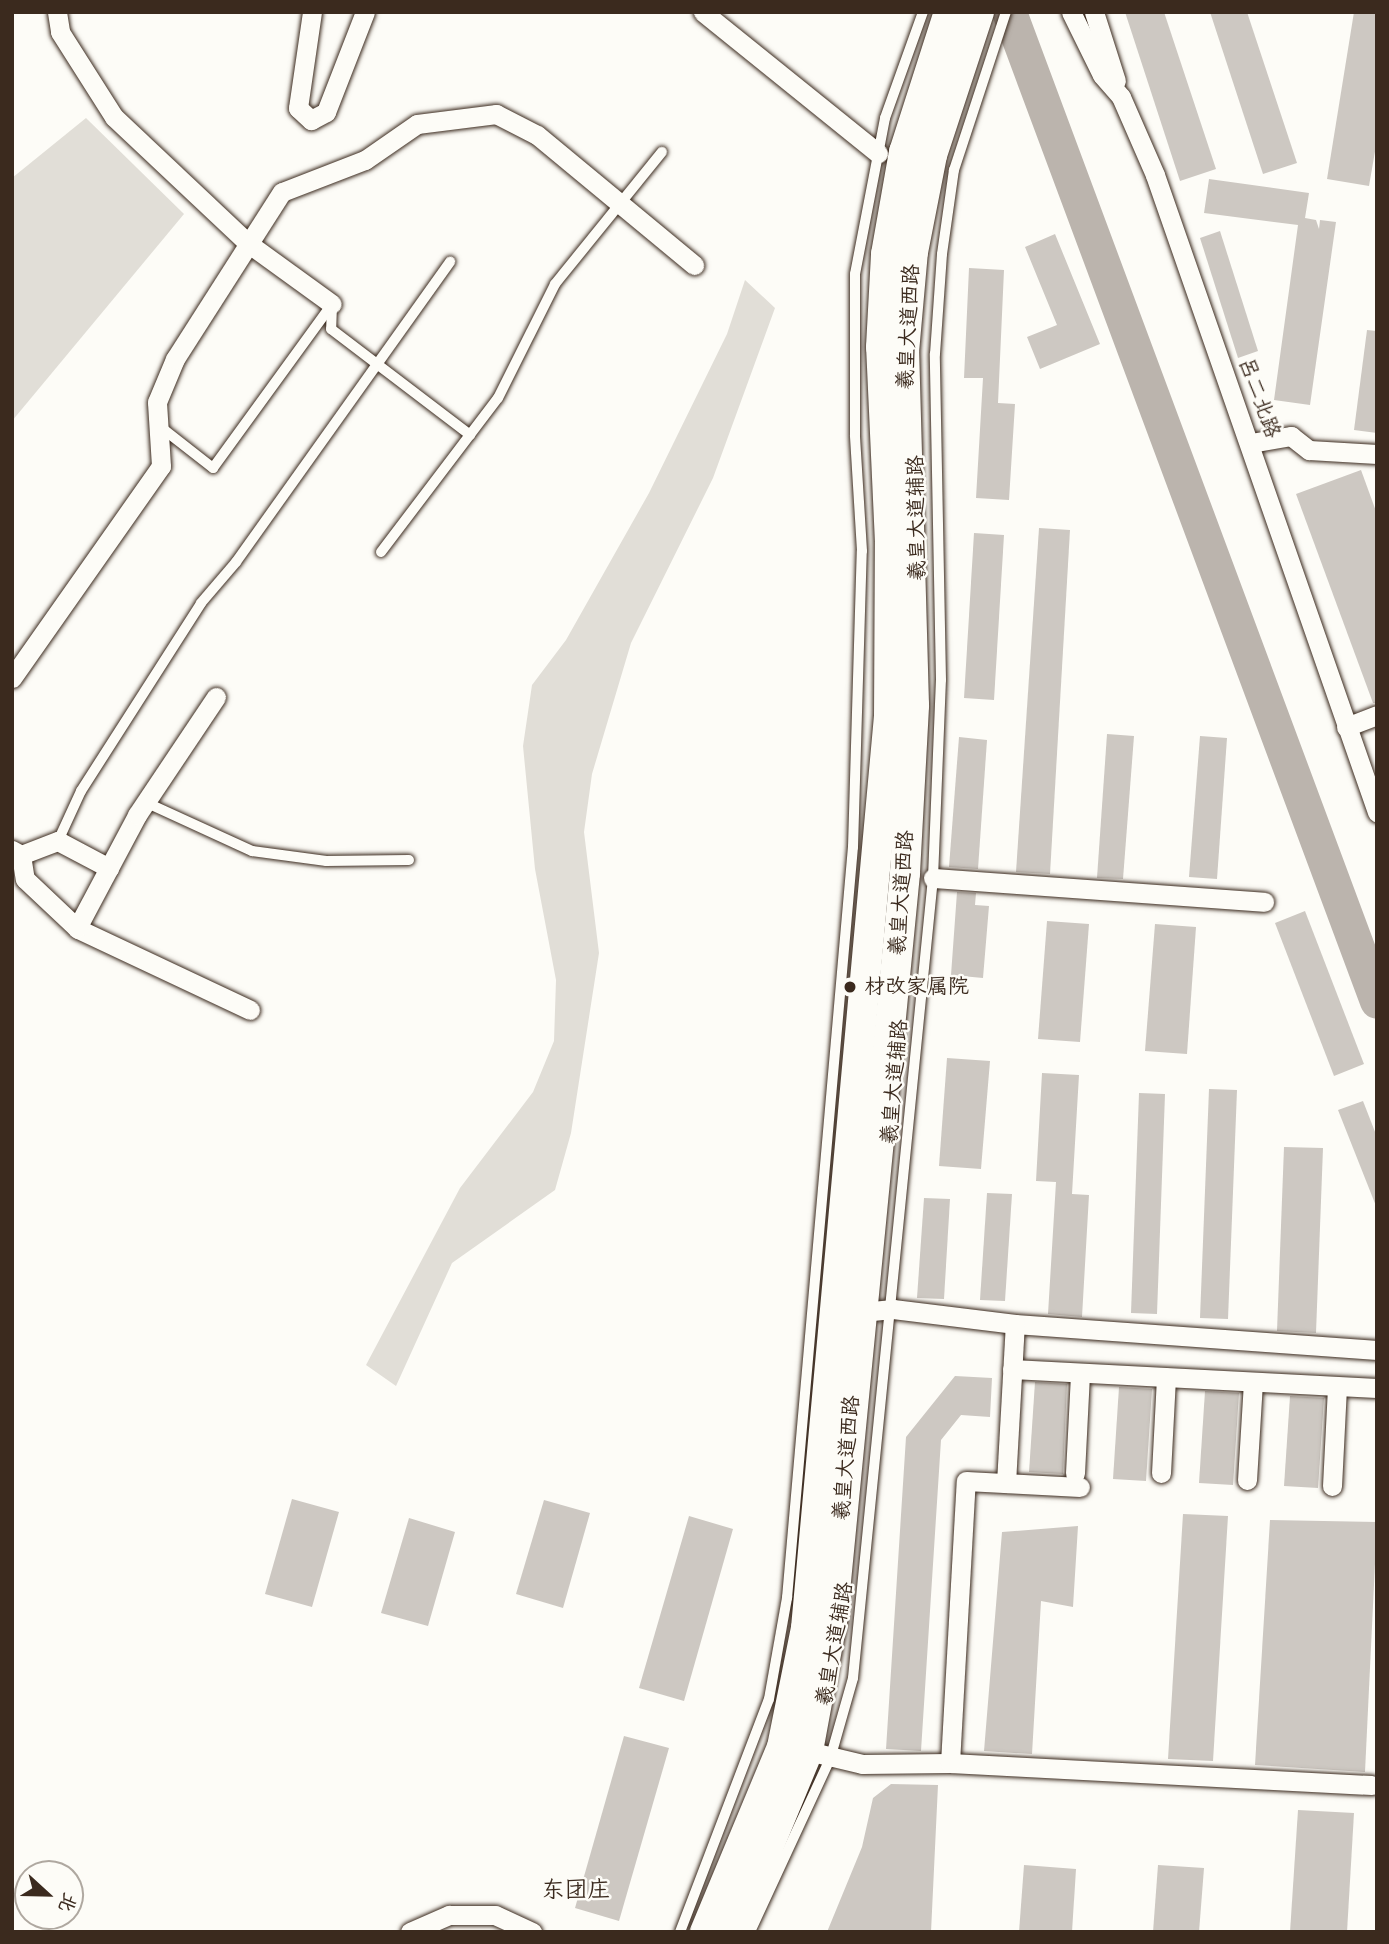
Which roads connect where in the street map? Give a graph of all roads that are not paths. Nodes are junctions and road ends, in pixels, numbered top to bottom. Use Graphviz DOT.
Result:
graph roads {
  1 [pos="57,12"];
  2 [pos="313,12"];
  3 [pos="365,12"];
  4 [pos="703,12"];
  5 [pos="923,12"];
  6 [pos="949,12"];
  7 [pos="1071,12"];
  8 [pos="1094,12"];
  9 [pos="996,15"];
  10 [pos="1121,97"];
  11 [pos="662,152"];
  12 [pos="878,153"];
  13 [pos="618,202"];
  14 [pos="249,244"];
  15 [pos="450,262"];
  16 [pos="694,265"];
  17 [pos="332,304"];
  18 [pos="377,368"];
  19 [pos="158,425"];
  20 [pos="470,435"];
  21 [pos="1251,443"];
  22 [pos="1377,454"];
  23 [pos="381,552"];
  24 [pos="12,678"];
  25 [pos="216,697"];
  26 [pos="1377,715"];
  27 [pos="1346,727"];
  28 [pos="145,802"];
  29 [pos="1377,812"];
  30 [pos="58,841"];
  31 [pos="17,853"];
  32 [pos="409,860"];
  33 [pos="109,868"];
  34 [pos="933,878"];
  35 [pos="1264,902"];
  36 [pos="77,929"];
  37 [pos="250,1010"];
  38 [pos="893,1309"];
  39 [pos="848,1313"];
  40 [pos="1015,1324"];
  41 [pos="1377,1349"];
  42 [pos="1012,1369"];
  43 [pos="1080,1373"];
  44 [pos="1166,1377"];
  45 [pos="1253,1381"];
  46 [pos="1338,1386"];
  47 [pos="1377,1388"];
  48 [pos="1161,1473"];
  49 [pos="1247,1480"];
  50 [pos="1006,1483"];
  51 [pos="1332,1486"];
  52 [pos="819,1755"];
  53 [pos="950,1763"];
  54 [pos="1371,1785"];
  55 [pos="410,1932"];
  56 [pos="531,1932"];
  57 [pos="680,1932"];
  58 [pos="705,1932"];
  59 [pos="733,1932"];
  60 [pos="750,1932"];
  1 -- 14 [label="street"];
  2 -- 3 [label="street"];
  4 -- 12 [label="street"];
  5 -- 12 [label="lane"];
  6 -- 39 [label="main road, 羲皇大道西路"];
  7 -- 10 [label="street, 吕二北路"];
  8 -- 10 [label="street"];
  9 -- 34 [label="lane, 羲皇大道辅路"];
  9 -- 39 [label="main road, 羲皇大道西路"];
  10 -- 21 [label="street, 吕二北路"];
  11 -- 13 [label="lane"];
  12 -- 57 [label="lane"];
  13 -- 14 [label="street"];
  13 -- 16 [label="street"];
  13 -- 20 [label="lane"];
  14 -- 17 [label="street"];
  14 -- 19 [label="street"];
  15 -- 18 [label="lane"];
  17 -- 18 [label="lane"];
  17 -- 19 [label="lane"];
  18 -- 20 [label="lane"];
  18 -- 30 [label="lane"];
  19 -- 24 [label="street"];
  20 -- 23 [label="lane"];
  21 -- 22 [label="street"];
  21 -- 27 [label="street, 吕二北路"];
  25 -- 28 [label="street"];
  26 -- 27 [label="street"];
  27 -- 29 [label="street, 吕二北路"];
  28 -- 32 [label="lane"];
  28 -- 33 [label="street"];
  30 -- 31 [label="street"];
  30 -- 33 [label="street"];
  31 -- 36 [label="street"];
  33 -- 36 [label="street"];
  34 -- 35 [label="street"];
  34 -- 38 [label="lane, 羲皇大道辅路"];
  36 -- 37 [label="street"];
  38 -- 39 [label="street"];
  38 -- 40 [label="street"];
  38 -- 52 [label="lane, 羲皇大道辅路"];
  39 -- 52 [label="main road, 羲皇大道西路"];
  39 -- 58 [label="main road, 羲皇大道西路"];
  40 -- 41 [label="street"];
  40 -- 42 [label="street"];
  42 -- 43 [label="street"];
  42 -- 50 [label="street"];
  43 -- 44 [label="street"];
  43 -- 50 [label="street"];
  44 -- 45 [label="street"];
  44 -- 48 [label="street"];
  45 -- 46 [label="street"];
  45 -- 49 [label="street"];
  46 -- 47 [label="street"];
  46 -- 51 [label="street"];
  50 -- 53 [label="street"];
  52 -- 53 [label="street"];
  52 -- 59 [label="main road, 羲皇大道西路"];
  52 -- 60 [label="lane, 羲皇大道辅路"];
  53 -- 54 [label="street"];
  55 -- 56 [label="street"];
}
